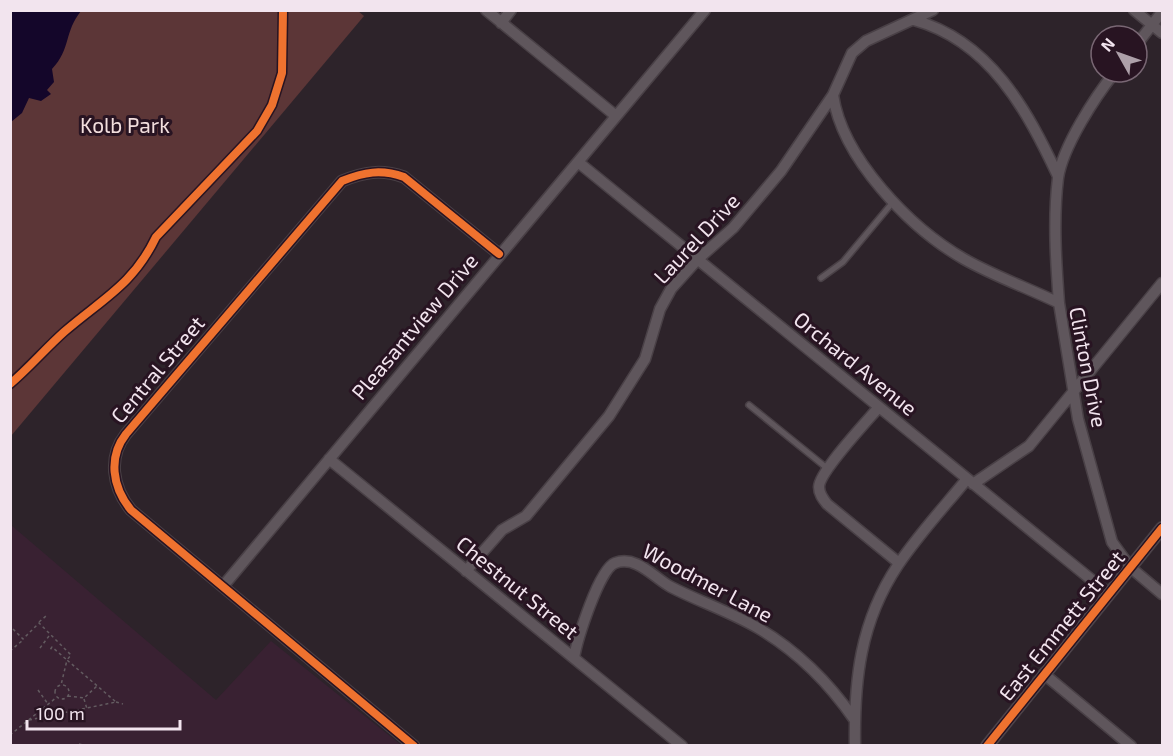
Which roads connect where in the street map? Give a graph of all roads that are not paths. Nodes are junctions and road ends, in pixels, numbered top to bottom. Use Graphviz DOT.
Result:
graph roads {
  1 [pos="486,10"];
  2 [pos="511,10"];
  3 [pos="705,10"];
  4 [pos="933,10"];
  5 [pos="1134,10"];
  6 [pos="1162,12"];
  7 [pos="914,21"];
  8 [pos="501,23"];
  9 [pos="1152,25"];
  10 [pos="1149,29"];
  11 [pos="1162,33"];
  12 [pos="1107,84"];
  13 [pos="833,95"];
  14 [pos="616,116"];
  15 [pos="578,162"];
  16 [pos="1058,176"];
  17 [pos="894,201"];
  18 [pos="500,254"];
  19 [pos="698,259"];
  20 [pos="821,278"];
  21 [pos="1162,283"];
  22 [pos="1059,303"];
  23 [pos="1072,391"];
  24 [pos="748,405"];
  25 [pos="879,407"];
  26 [pos="329,459"];
  27 [pos="828,469"];
  28 [pos="970,481"];
  29 [pos="1162,528"];
  30 [pos="899,563"];
  31 [pos="1131,567"];
  32 [pos="466,571"];
  33 [pos="224,585"];
  34 [pos="1109,594"];
  35 [pos="1162,594"];
  36 [pos="574,658"];
  37 [pos="1044,674"];
  38 [pos="854,719"];
  39 [pos="414,746"];
  40 [pos="682,746"];
  41 [pos="855,746"];
  42 [pos="987,746"];
  43 [pos="1131,746"];
  1 -- 8 [label="street"];
  2 -- 8 [label="street"];
  3 -- 14 [label="street, Pleasantview Drive"];
  4 -- 7 [label="street, Laurel Drive"];
  5 -- 9 [label="street"];
  6 -- 9 [label="street"];
  7 -- 13 [label="street, Laurel Drive"];
  7 -- 16 [label="street"];
  8 -- 14 [label="street"];
  9 -- 10 [label="street"];
  9 -- 11 [label="street"];
  12 -- 16 [label="street"];
  13 -- 17 [label="street, Clinton Drive"];
  13 -- 19 [label="street, Laurel Drive"];
  14 -- 15 [label="street, Pleasantview Drive"];
  15 -- 18 [label="street, Pleasantview Drive"];
  15 -- 19 [label="street, Orchard Avenue"];
  16 -- 22 [label="street"];
  17 -- 20 [label="lane"];
  17 -- 22 [label="street, Clinton Drive"];
  18 -- 26 [label="street, Pleasantview Drive"];
  18 -- 33 [label="street, Central Street"];
  19 -- 25 [label="street, Orchard Avenue"];
  19 -- 32 [label="street, Laurel Drive"];
  21 -- 23 [label="street"];
  22 -- 23 [label="street, Clinton Drive"];
  23 -- 28 [label="street"];
  23 -- 31 [label="street, Clinton Drive"];
  24 -- 27 [label="lane"];
  25 -- 27 [label="street"];
  25 -- 28 [label="street, Orchard Avenue"];
  26 -- 32 [label="street, Chestnut Street"];
  26 -- 33 [label="street, Pleasantview Drive"];
  27 -- 30 [label="street"];
  28 -- 30 [label="street"];
  28 -- 34 [label="street, Orchard Avenue"];
  29 -- 31 [label="street, East Emmett Street"];
  30 -- 38 [label="street"];
  31 -- 34 [label="street, East Emmett Street"];
  31 -- 35 [label="street"];
  32 -- 36 [label="street, Chestnut Street"];
  33 -- 39 [label="street, Central Street"];
  34 -- 37 [label="street, East Emmett Street"];
  36 -- 38 [label="street, Woodmer Lane"];
  36 -- 40 [label="street, Chestnut Street"];
  37 -- 42 [label="street, East Emmett Street"];
  37 -- 43 [label="street"];
  38 -- 41 [label="street"];
}
